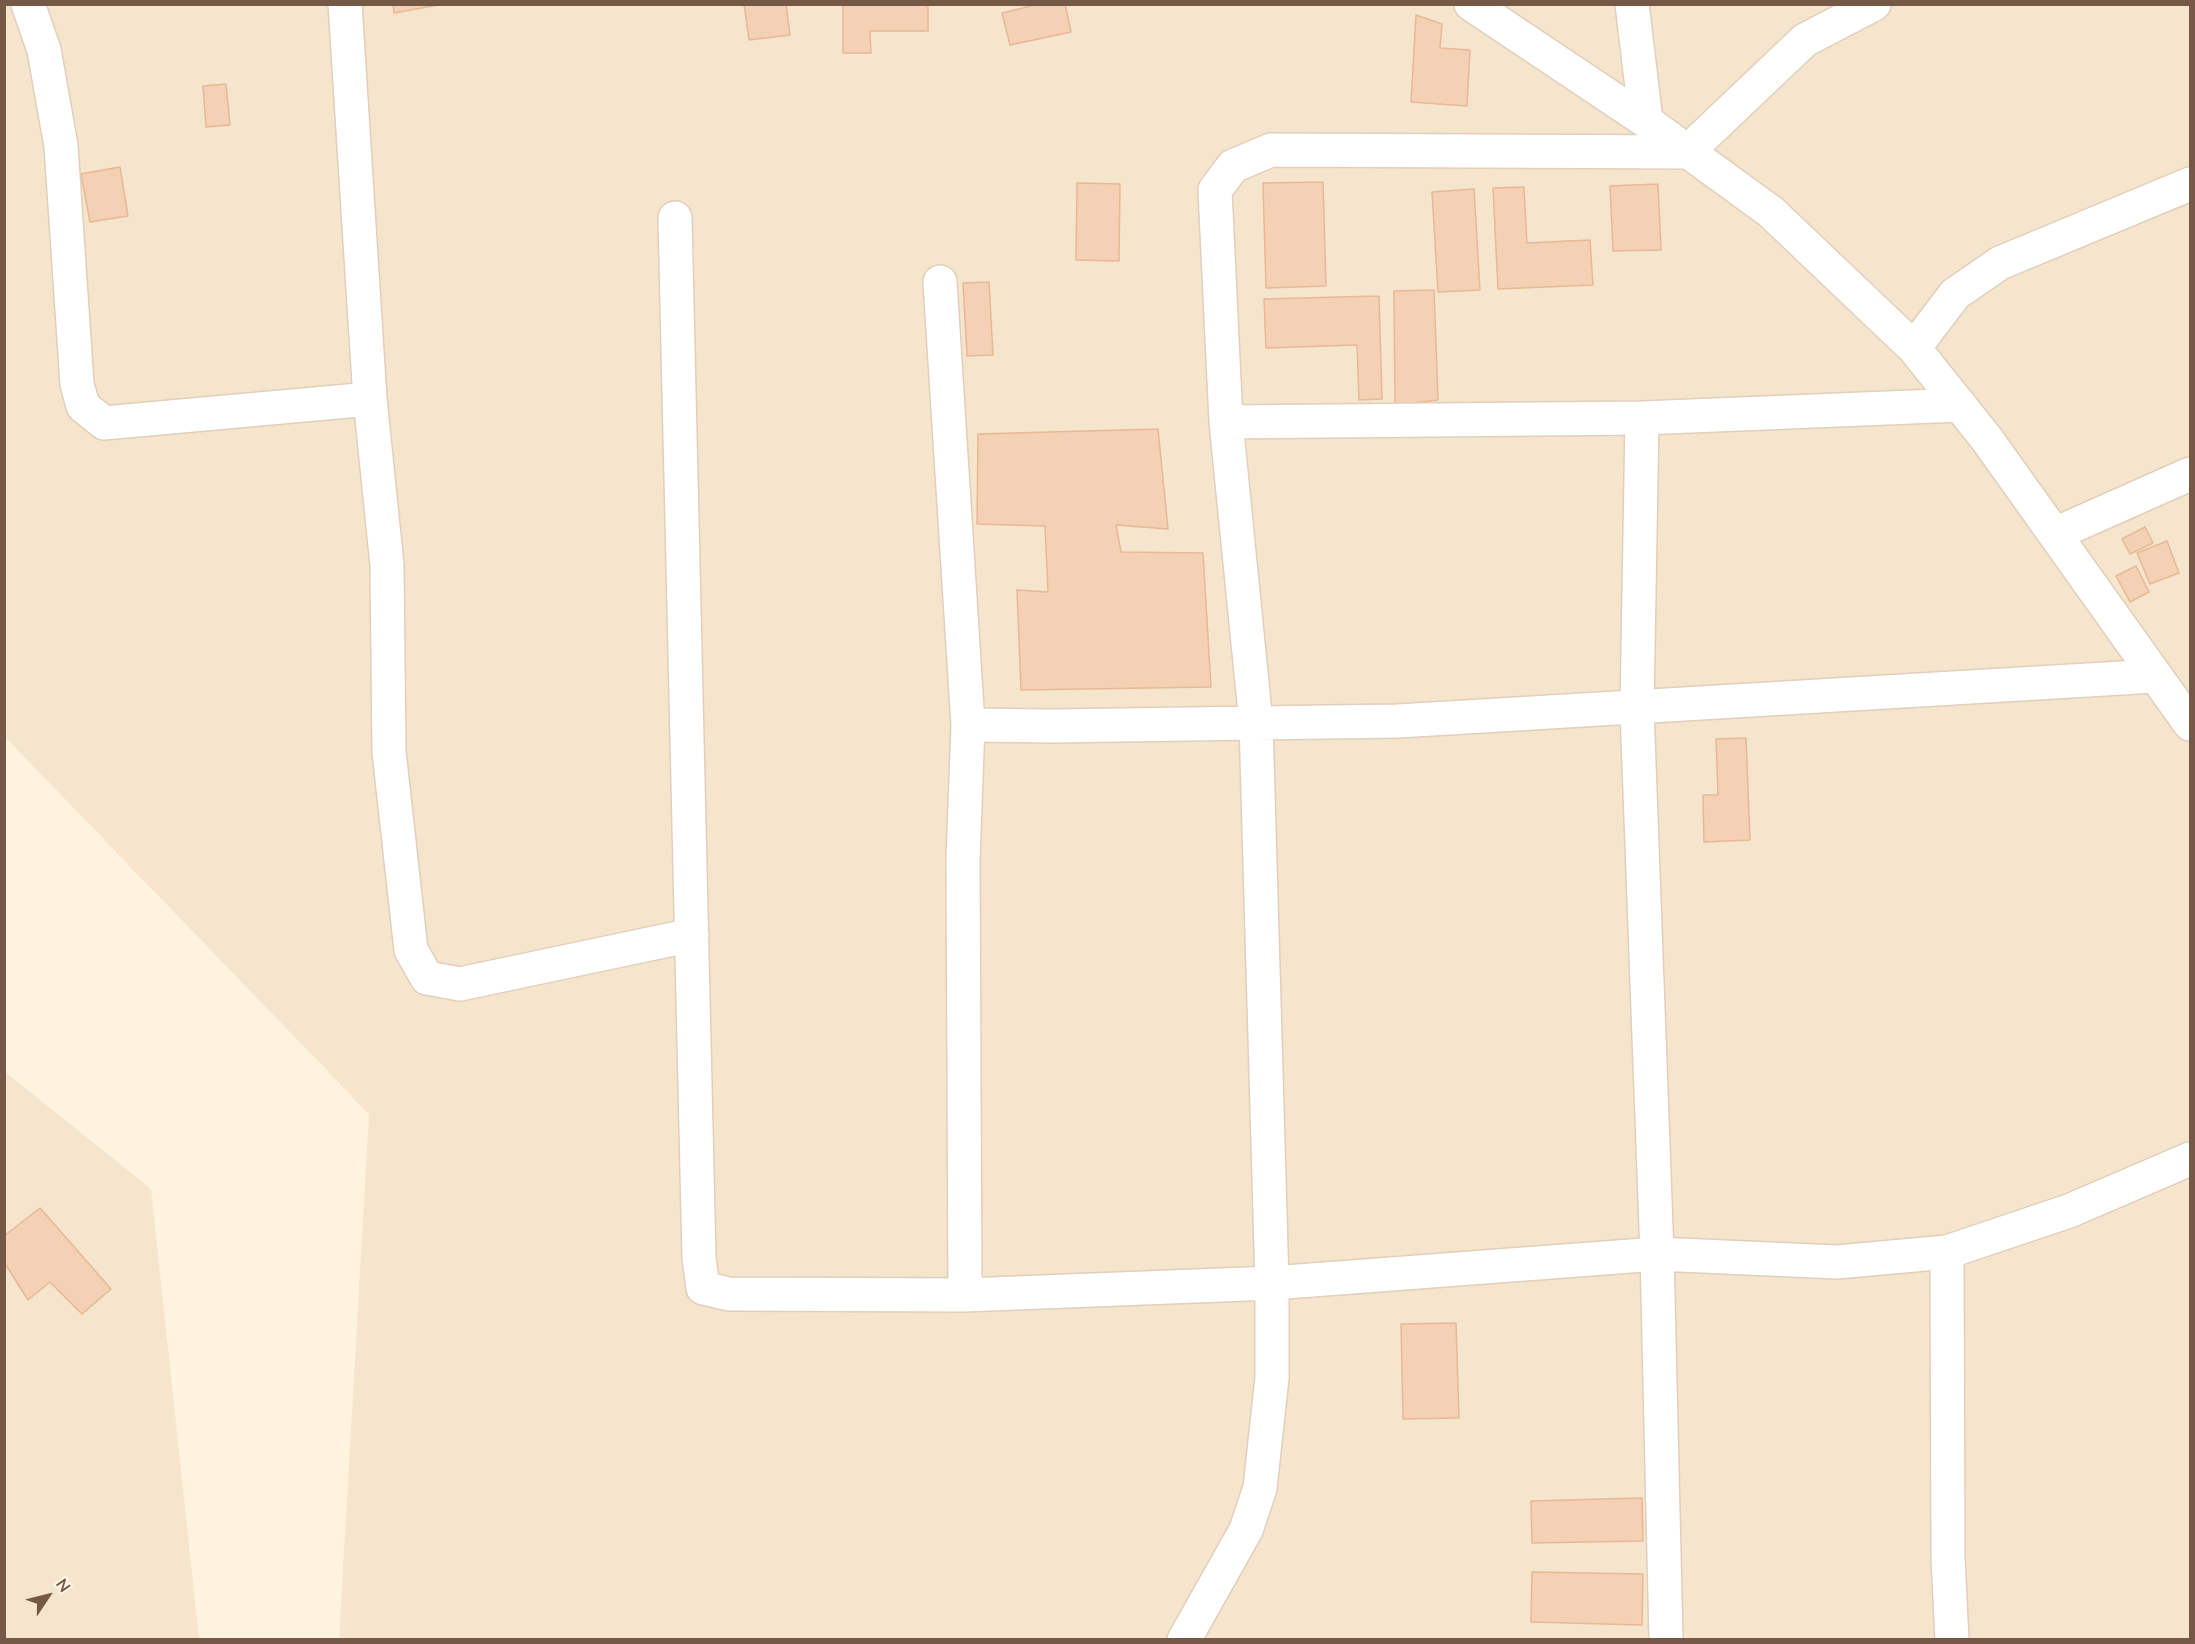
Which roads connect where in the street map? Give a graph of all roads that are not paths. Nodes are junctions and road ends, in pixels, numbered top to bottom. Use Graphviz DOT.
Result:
graph roads {
  1 [pos="28,4"];
  2 [pos="345,4"];
  3 [pos="1471,4"];
  4 [pos="1632,4"];
  5 [pos="1874,4"];
  6 [pos="1646,121"];
  7 [pos="1687,152"];
  8 [pos="2190,184"];
  9 [pos="675,218"];
  10 [pos="940,282"];
  11 [pos="1914,348"];
  12 [pos="370,399"];
  13 [pos="1960,405"];
  14 [pos="1642,418"];
  15 [pos="1226,422"];
  16 [pos="2190,474"];
  17 [pos="2055,534"];
  18 [pos="2155,676"];
  19 [pos="1637,709"];
  20 [pos="1256,723"];
  21 [pos="2190,724"];
  22 [pos="968,725"];
  23 [pos="692,935"];
  24 [pos="2190,1159"];
  25 [pos="1947,1252"];
  26 [pos="1657,1254"];
  27 [pos="1272,1283"];
  28 [pos="965,1295"];
  29 [pos="1184,1640"];
  30 [pos="1666,1640"];
  31 [pos="1952,1640"];
  1 -- 12 [label="street"];
  2 -- 12 [label="street"];
  3 -- 6 [label="street"];
  4 -- 6 [label="street"];
  5 -- 7 [label="street"];
  6 -- 7 [label="street"];
  7 -- 11 [label="street"];
  7 -- 15 [label="street"];
  8 -- 11 [label="street"];
  9 -- 23 [label="street"];
  10 -- 22 [label="street"];
  11 -- 13 [label="street"];
  12 -- 23 [label="street"];
  13 -- 14 [label="street"];
  13 -- 17 [label="street"];
  14 -- 15 [label="street"];
  14 -- 19 [label="street"];
  15 -- 20 [label="street"];
  16 -- 17 [label="street"];
  17 -- 18 [label="street"];
  18 -- 19 [label="street"];
  18 -- 21 [label="street"];
  19 -- 20 [label="street"];
  19 -- 26 [label="street"];
  20 -- 22 [label="street"];
  20 -- 27 [label="street"];
  22 -- 28 [label="street"];
  23 -- 28 [label="street"];
  24 -- 25 [label="street"];
  25 -- 26 [label="street"];
  25 -- 31 [label="street"];
  26 -- 27 [label="street"];
  26 -- 30 [label="street"];
  27 -- 28 [label="street"];
  27 -- 29 [label="street"];
}
